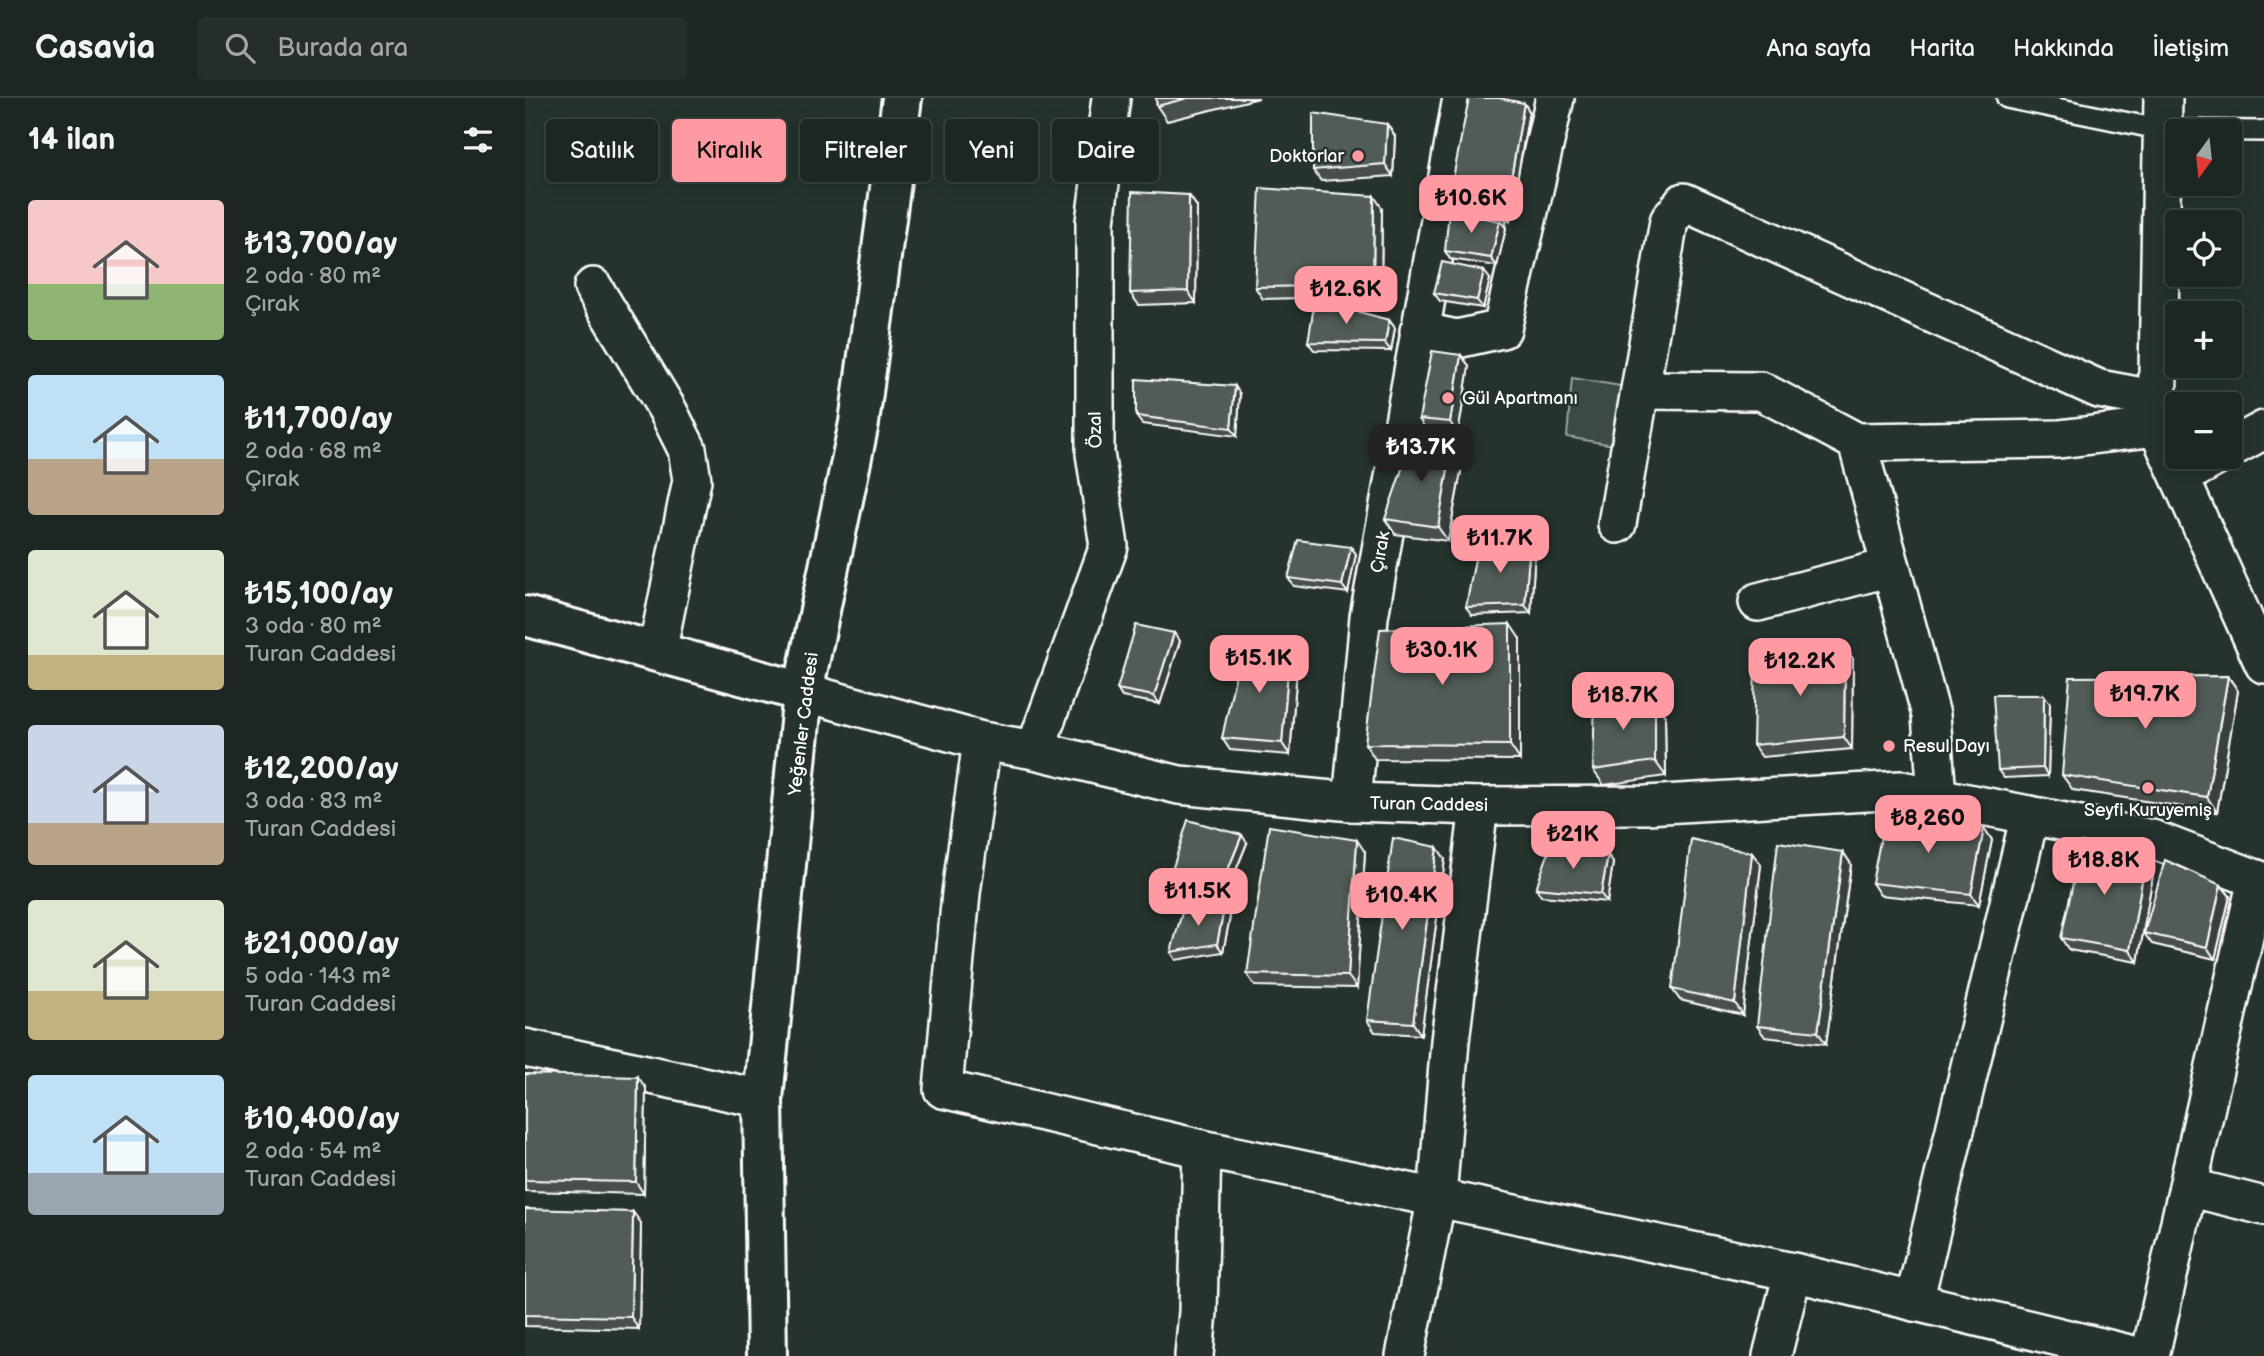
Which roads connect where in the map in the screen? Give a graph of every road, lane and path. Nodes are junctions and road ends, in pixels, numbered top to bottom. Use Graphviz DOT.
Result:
graph roads {
  1 [pos="902,98"];
  2 [pos="1111,98"];
  3 [pos="1462,98"];
  4 [pos="1555,98"];
  5 [pos="2007,98"];
  6 [pos="2163,114"];
  7 [pos="2264,131"];
  8 [pos="593,287"];
  9 [pos="1419,331"];
  10 [pos="1640,390"];
  11 [pos="2157,414"];
  12 [pos="2264,430"];
  13 [pos="1857,442"];
  14 [pos="2242,442"];
  15 [pos="2194,469"];
  16 [pos="2180,477"];
  17 [pos="1617,524"];
  18 [pos="1891,567"];
  19 [pos="1758,602"];
  20 [pos="525,616"];
  21 [pos="657,652"];
  22 [pos="2264,664"];
  23 [pos="803,692"];
  24 [pos="982,741"];
  25 [pos="1035,750"];
  26 [pos="1937,797"];
  27 [pos="1352,802"];
  28 [pos="1479,806"];
  29 [pos="2030,815"];
  30 [pos="2260,881"];
  31 [pos="525,1048"];
  32 [pos="764,1099"];
  33 [pos="1202,1149"];
  34 [pos="2188,1187"];
  35 [pos="1437,1197"];
  36 [pos="2264,1206"];
  37 [pos="1793,1272"];
  38 [pos="1914,1302"];
  39 [pos="767,1356"];
  40 [pos="1194,1356"];
  41 [pos="1405,1356"];
  42 [pos="1772,1356"];
  43 [pos="2137,1356"];
  44 [pos="2150,1356"];
  1 -- 23 [label="street, Yeğenler Caddesi"];
  2 -- 25 [label="street, Özal"];
  3 -- 9 [label="street, Çırak"];
  4 -- 9 [label="street"];
  5 -- 6 [label="lane"];
  6 -- 7 [label="lane"];
  6 -- 11 [label="street"];
  8 -- 21 [label="street"];
  9 -- 27 [label="street, Çırak"];
  10 -- 11 [label="street"];
  10 -- 13 [label="street"];
  10 -- 17 [label="street"];
  11 -- 13 [label="street"];
  11 -- 16 [label="street"];
  12 -- 14 [label="street"];
  13 -- 18 [label="street"];
  15 -- 16 [label="street"];
  16 -- 22 [label="street"];
  18 -- 19 [label="street"];
  18 -- 26 [label="street"];
  20 -- 21 [label="street"];
  21 -- 23 [label="street"];
  23 -- 24 [label="street, Turan Caddesi"];
  23 -- 32 [label="street, Yeğenler Caddesi"];
  24 -- 25 [label="street, Turan Caddesi"];
  24 -- 33 [label="street"];
  25 -- 27 [label="street, Turan Caddesi"];
  26 -- 28 [label="street, Turan Caddesi"];
  26 -- 29 [label="street, Turan Caddesi"];
  27 -- 28 [label="street, Turan Caddesi"];
  28 -- 35 [label="street"];
  29 -- 30 [label="street, Turan Caddesi"];
  29 -- 38 [label="street"];
  30 -- 34 [label="street"];
  31 -- 32 [label="street"];
  32 -- 39 [label="street, Yeğenler Caddesi"];
  33 -- 35 [label="street"];
  33 -- 40 [label="street"];
  34 -- 36 [label="street"];
  34 -- 44 [label="street"];
  35 -- 37 [label="street"];
  35 -- 41 [label="street"];
  37 -- 38 [label="street"];
  37 -- 42 [label="street"];
  38 -- 43 [label="street"];
}
